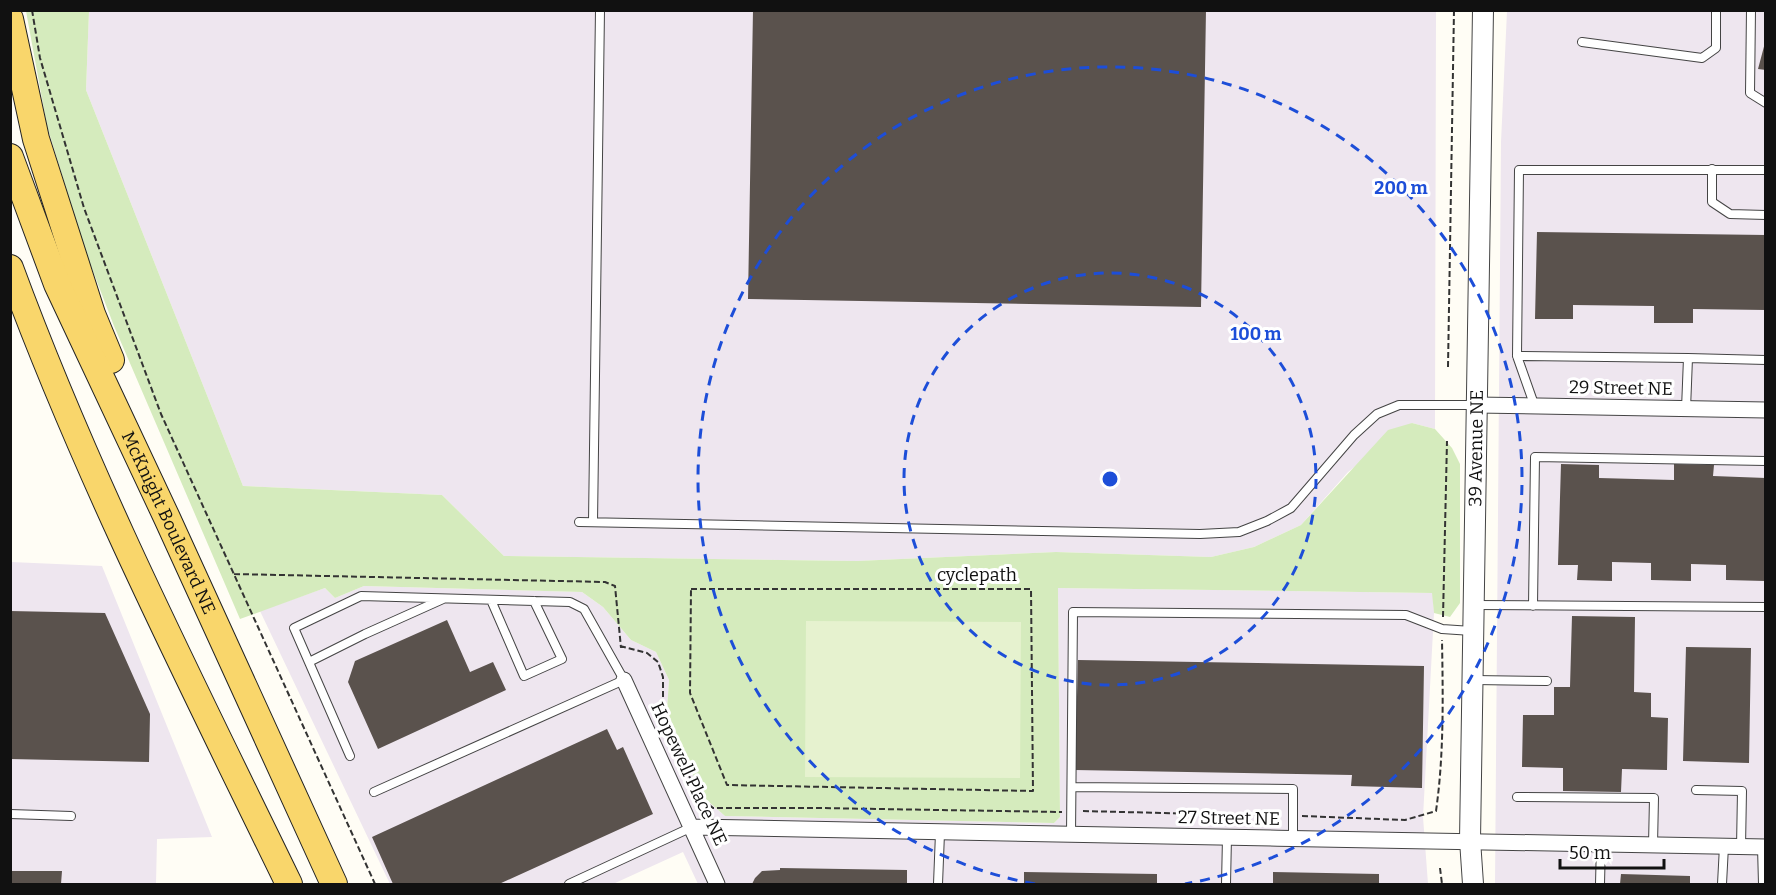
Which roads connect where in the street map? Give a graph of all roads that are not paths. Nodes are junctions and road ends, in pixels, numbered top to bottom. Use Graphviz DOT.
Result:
graph roads {
  1 [pos="600,10"];
  2 [pos="1483,10"];
  3 [pos="1716,10"];
  4 [pos="1751,10"];
  5 [pos="10,19"];
  6 [pos="1582,42"];
  7 [pos="1766,103"];
  8 [pos="10,157"];
  9 [pos="1712,169"];
  10 [pos="1766,170"];
  11 [pos="1766,215"];
  12 [pos="10,268"];
  13 [pos="10,315"];
  14 [pos="40,350"];
  15 [pos="1517,356"];
  16 [pos="1688,358"];
  17 [pos="1766,360"];
  18 [pos="1476,405"];
  19 [pos="1535,407"];
  20 [pos="1686,409"];
  21 [pos="1766,410"];
  22 [pos="1766,461"];
  23 [pos="167,518"];
  24 [pos="579,522"];
  25 [pos="593,522"];
  26 [pos="444,599"];
  27 [pos="491,600"];
  28 [pos="534,601"];
  29 [pos="1474,605"];
  30 [pos="1533,606"];
  31 [pos="1766,607"];
  32 [pos="1474,631"];
  33 [pos="309,662"];
  34 [pos="624,680"];
  35 [pos="1473,680"];
  36 [pos="1547,681"];
  37 [pos="350,756"];
  38 [pos="1072,787"];
  39 [pos="1696,790"];
  40 [pos="374,792"];
  41 [pos="1517,797"];
  42 [pos="10,814"];
  43 [pos="71,816"];
  44 [pos="692,826"];
  45 [pos="940,833"];
  46 [pos="1071,836"];
  47 [pos="1227,837"];
  48 [pos="1293,838"];
  49 [pos="1470,840"];
  50 [pos="1601,843"];
  51 [pos="1653,845"];
  52 [pos="1724,846"];
  53 [pos="1741,847"];
  54 [pos="1764,847"];
  55 [pos="289,885"];
  56 [pos="334,885"];
  57 [pos="569,885"];
  58 [pos="717,885"];
  59 [pos="938,885"];
  60 [pos="1226,885"];
  61 [pos="1473,885"];
  62 [pos="1600,885"];
  63 [pos="1722,885"];
  64 [pos="1763,885"];
  1 -- 25 [label="lane"];
  2 -- 18 [label="street, 39 Avenue NE"];
  3 -- 6 [label="lane"];
  4 -- 7 [label="lane"];
  5 -- 23 [label="main road"];
  8 -- 23 [label="main road, McKnight Boulevard NE"];
  9 -- 10 [label="lane"];
  9 -- 11 [label="lane"];
  9 -- 15 [label="lane"];
  12 -- 14 [label="main road"];
  13 -- 14 [label="main road"];
  14 -- 55 [label="main road"];
  15 -- 16 [label="lane"];
  15 -- 19 [label="lane"];
  16 -- 17 [label="lane"];
  16 -- 20 [label="lane"];
  18 -- 19 [label="street, 29 Street NE"];
  18 -- 25 [label="lane"];
  18 -- 29 [label="street, 39 Avenue NE"];
  19 -- 20 [label="street, 29 Street NE"];
  20 -- 21 [label="street, 29 Street NE"];
  22 -- 30 [label="lane"];
  23 -- 56 [label="main road, McKnight Boulevard NE"];
  24 -- 25 [label="lane"];
  26 -- 27 [label="lane"];
  26 -- 33 [label="lane"];
  26 -- 33 [label="lane"];
  27 -- 28 [label="lane"];
  27 -- 28 [label="lane"];
  28 -- 34 [label="lane"];
  29 -- 30 [label="lane"];
  29 -- 32 [label="street, 39 Avenue NE"];
  30 -- 31 [label="lane"];
  32 -- 35 [label="street, 39 Avenue NE"];
  32 -- 38 [label="lane"];
  33 -- 37 [label="lane"];
  34 -- 40 [label="lane"];
  34 -- 44 [label="street, Hopewell Place NE"];
  35 -- 36 [label="lane"];
  35 -- 49 [label="street, 39 Avenue NE"];
  38 -- 46 [label="lane"];
  38 -- 48 [label="lane"];
  39 -- 53 [label="lane"];
  41 -- 51 [label="lane"];
  42 -- 43 [label="lane"];
  44 -- 45 [label="street, 27 Street NE"];
  44 -- 57 [label="lane"];
  44 -- 58 [label="street, Hopewell Place NE"];
  45 -- 46 [label="street, 27 Street NE"];
  45 -- 59 [label="lane"];
  46 -- 47 [label="street, 27 Street NE"];
  47 -- 48 [label="street, 27 Street NE"];
  47 -- 60 [label="lane"];
  48 -- 49 [label="street, 27 Street NE"];
  49 -- 50 [label="street, 27 Street NE"];
  49 -- 61 [label="street, 39 Avenue NE"];
  50 -- 51 [label="street, 27 Street NE"];
  50 -- 62 [label="lane"];
  51 -- 52 [label="street, 27 Street NE"];
  52 -- 53 [label="street, 27 Street NE"];
  52 -- 63 [label="lane"];
  53 -- 54 [label="street, 27 Street NE"];
  54 -- 64 [label="lane"];
}
